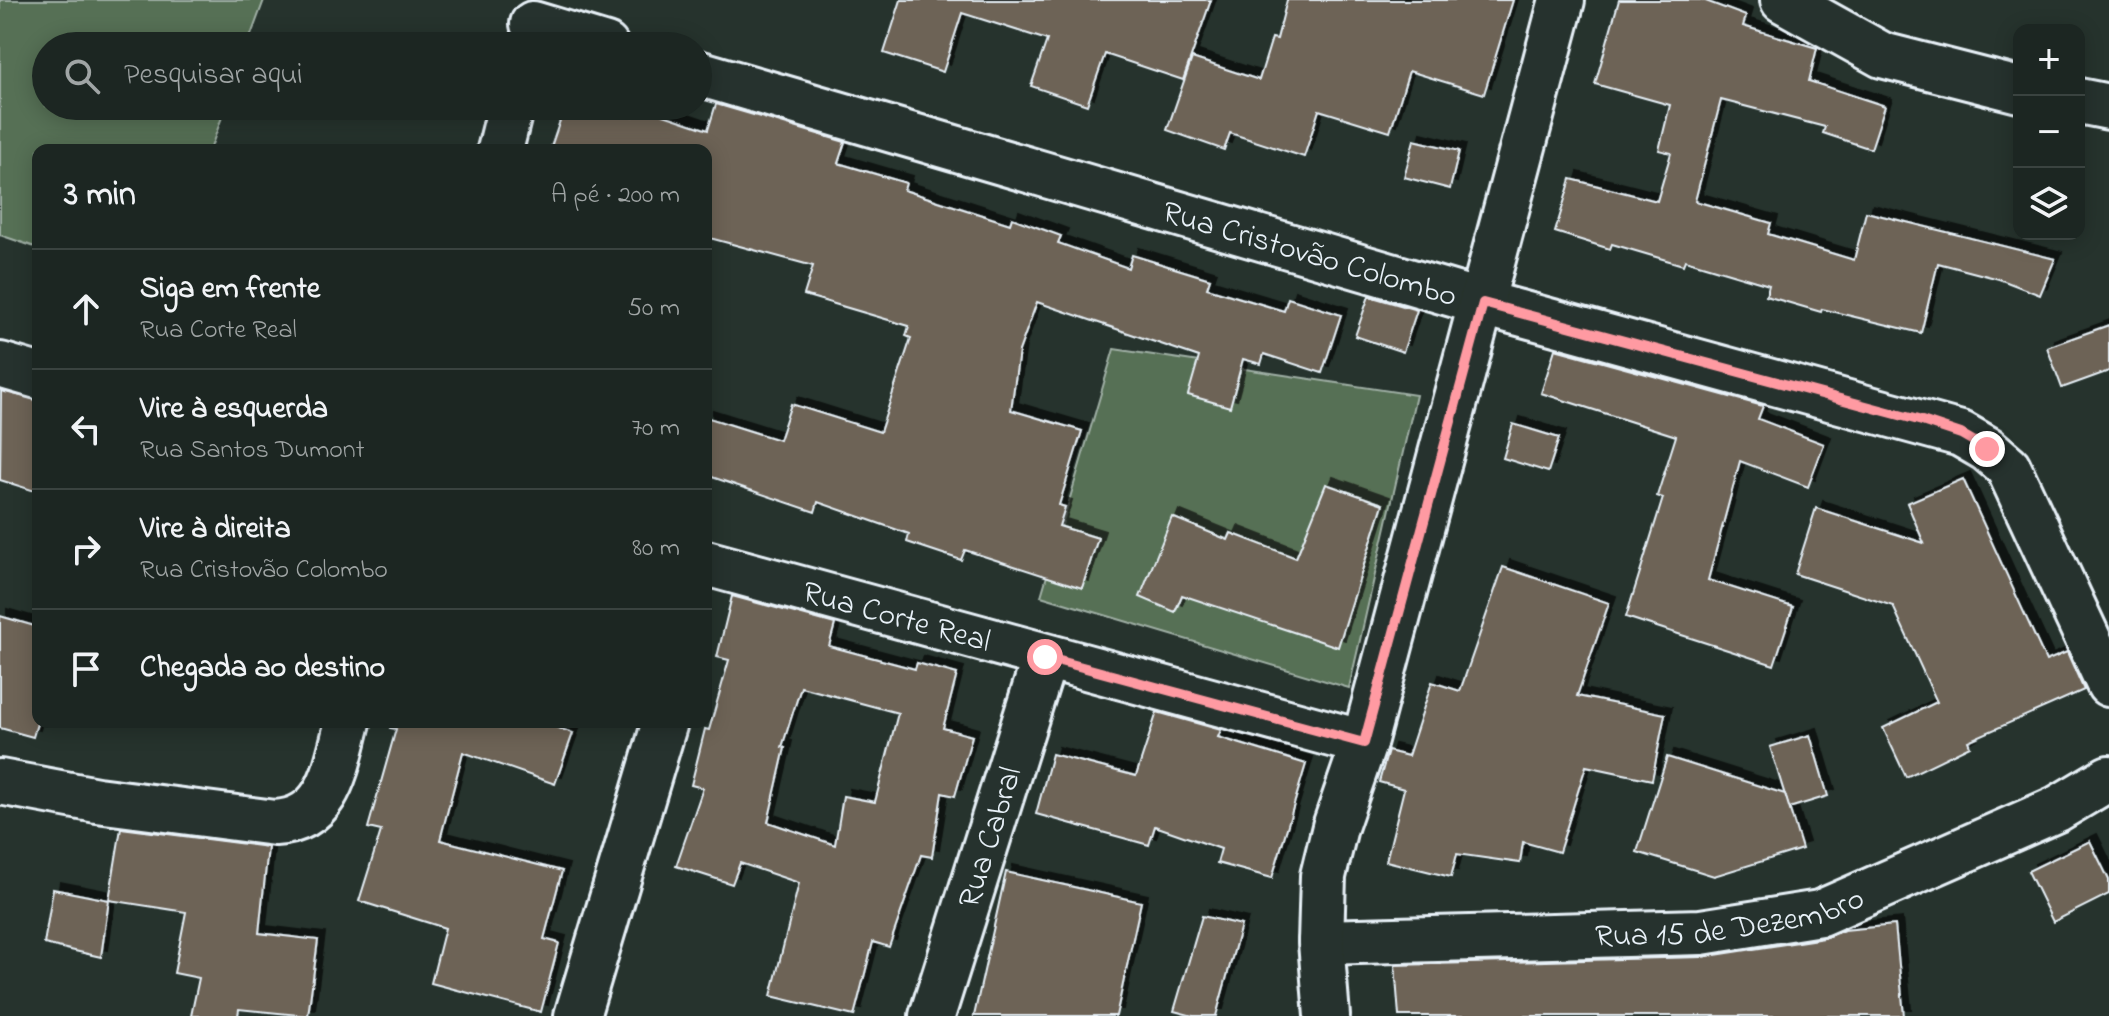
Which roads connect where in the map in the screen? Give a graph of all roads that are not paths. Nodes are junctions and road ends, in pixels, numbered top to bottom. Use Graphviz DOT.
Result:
graph roads {
  1 [pos="1562,0"];
  2 [pos="1783,0"];
  3 [pos="534,23"];
  4 [pos="562,32"];
  5 [pos="712,77"];
  6 [pos="2013,88"];
  7 [pos="2085,102"];
  8 [pos="2109,107"];
  9 [pos="508,120"];
  10 [pos="502,144"];
  11 [pos="1483,303"];
  12 [pos="0,365"];
  13 [pos="32,374"];
  14 [pos="712,570"];
  15 [pos="1045,657"];
  16 [pos="2109,684"];
  17 [pos="346,728"];
  18 [pos="663,728"];
  19 [pos="1364,743"];
  20 [pos="2109,778"];
  21 [pos="0,782"];
  22 [pos="1321,942"];
  23 [pos="577,1016"];
  24 [pos="932,1016"];
  25 [pos="1327,1016"];
  1 -- 11 [label="street"];
  2 -- 6 [label="street"];
  3 -- 4 [label="street"];
  5 -- 11 [label="street, Rua Cristovão Colombo"];
  7 -- 8 [label="street"];
  9 -- 10 [label="street"];
  11 -- 16 [label="street, Rua Cristovão Colombo"];
  11 -- 19 [label="street"];
  12 -- 13 [label="street"];
  14 -- 15 [label="street, Rua Corte Real"];
  15 -- 19 [label="street, Rua Corte Real"];
  15 -- 24 [label="street, Rua Cabral"];
  17 -- 21 [label="street"];
  18 -- 23 [label="street"];
  19 -- 22 [label="street"];
  20 -- 22 [label="street, Rua 15 de Dezembro"];
  22 -- 25 [label="street"];
}
